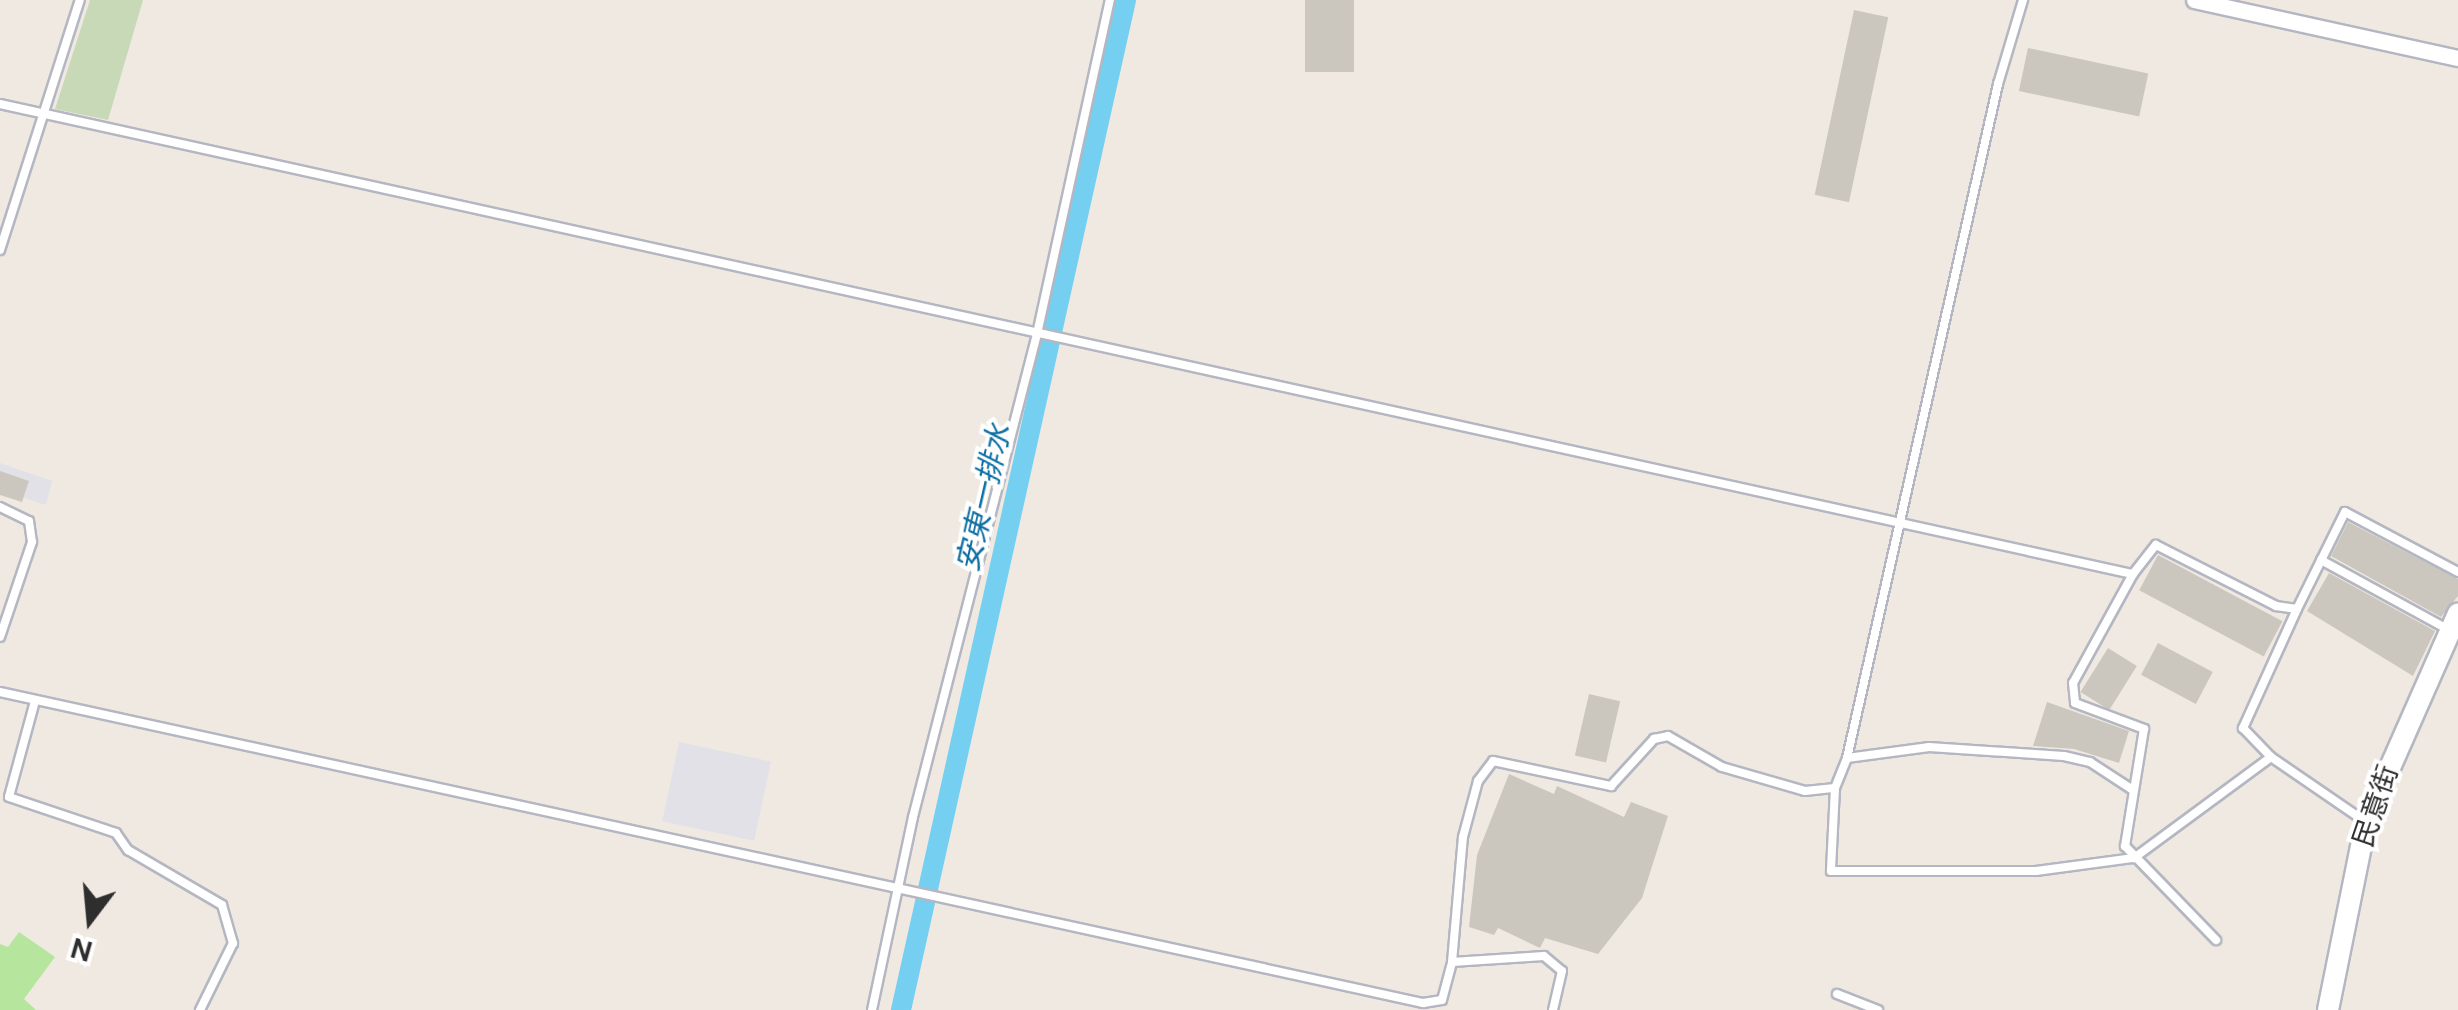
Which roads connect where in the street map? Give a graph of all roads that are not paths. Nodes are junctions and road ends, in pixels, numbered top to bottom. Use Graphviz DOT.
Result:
graph roads {
  1 [pos="80,0"];
  2 [pos="1110,0"];
  3 [pos="2023,0"];
  4 [pos="2194,0"];
  5 [pos="2458,58"];
  6 [pos="0,104"];
  7 [pos="42,112"];
  8 [pos="0,250"];
  9 [pos="1036,334"];
  10 [pos="0,507"];
  11 [pos="1900,523"];
  12 [pos="2321,560"];
  13 [pos="2458,572"];
  14 [pos="2134,574"];
  15 [pos="2296,610"];
  16 [pos="2454,622"];
  17 [pos="0,637"];
  18 [pos="0,692"];
  19 [pos="34,701"];
  20 [pos="2271,756"];
  21 [pos="1848,758"];
  22 [pos="1836,788"];
  23 [pos="2133,790"];
  24 [pos="2366,822"];
  25 [pos="2134,858"];
  26 [pos="897,892"];
  27 [pos="2216,940"];
  28 [pos="1452,962"];
  29 [pos="1838,994"];
  30 [pos="200,1010"];
  31 [pos="872,1010"];
  32 [pos="1553,1010"];
  33 [pos="1878,1010"];
  34 [pos="2328,1010"];
  1 -- 7 [label="lane"];
  2 -- 9 [label="lane"];
  3 -- 11 [label="lane"];
  4 -- 5 [label="street"];
  6 -- 7 [label="lane"];
  7 -- 8 [label="lane"];
  7 -- 9 [label="lane"];
  9 -- 11 [label="lane"];
  9 -- 26 [label="lane"];
  10 -- 17 [label="lane"];
  11 -- 14 [label="lane"];
  11 -- 21 [label="lane"];
  12 -- 13 [label="lane"];
  12 -- 15 [label="lane"];
  12 -- 16 [label="lane"];
  14 -- 15 [label="lane"];
  14 -- 23 [label="lane"];
  15 -- 20 [label="lane"];
  16 -- 24 [label="street, 民意街"];
  18 -- 19 [label="lane"];
  19 -- 26 [label="lane"];
  19 -- 30 [label="lane"];
  20 -- 24 [label="lane"];
  20 -- 25 [label="lane"];
  21 -- 22 [label="lane"];
  21 -- 23 [label="lane"];
  22 -- 25 [label="lane"];
  22 -- 28 [label="lane"];
  23 -- 25 [label="lane"];
  24 -- 34 [label="street, 民意街"];
  25 -- 27 [label="lane"];
  26 -- 28 [label="lane"];
  26 -- 31 [label="lane"];
  28 -- 32 [label="lane"];
  29 -- 33 [label="lane"];
}
